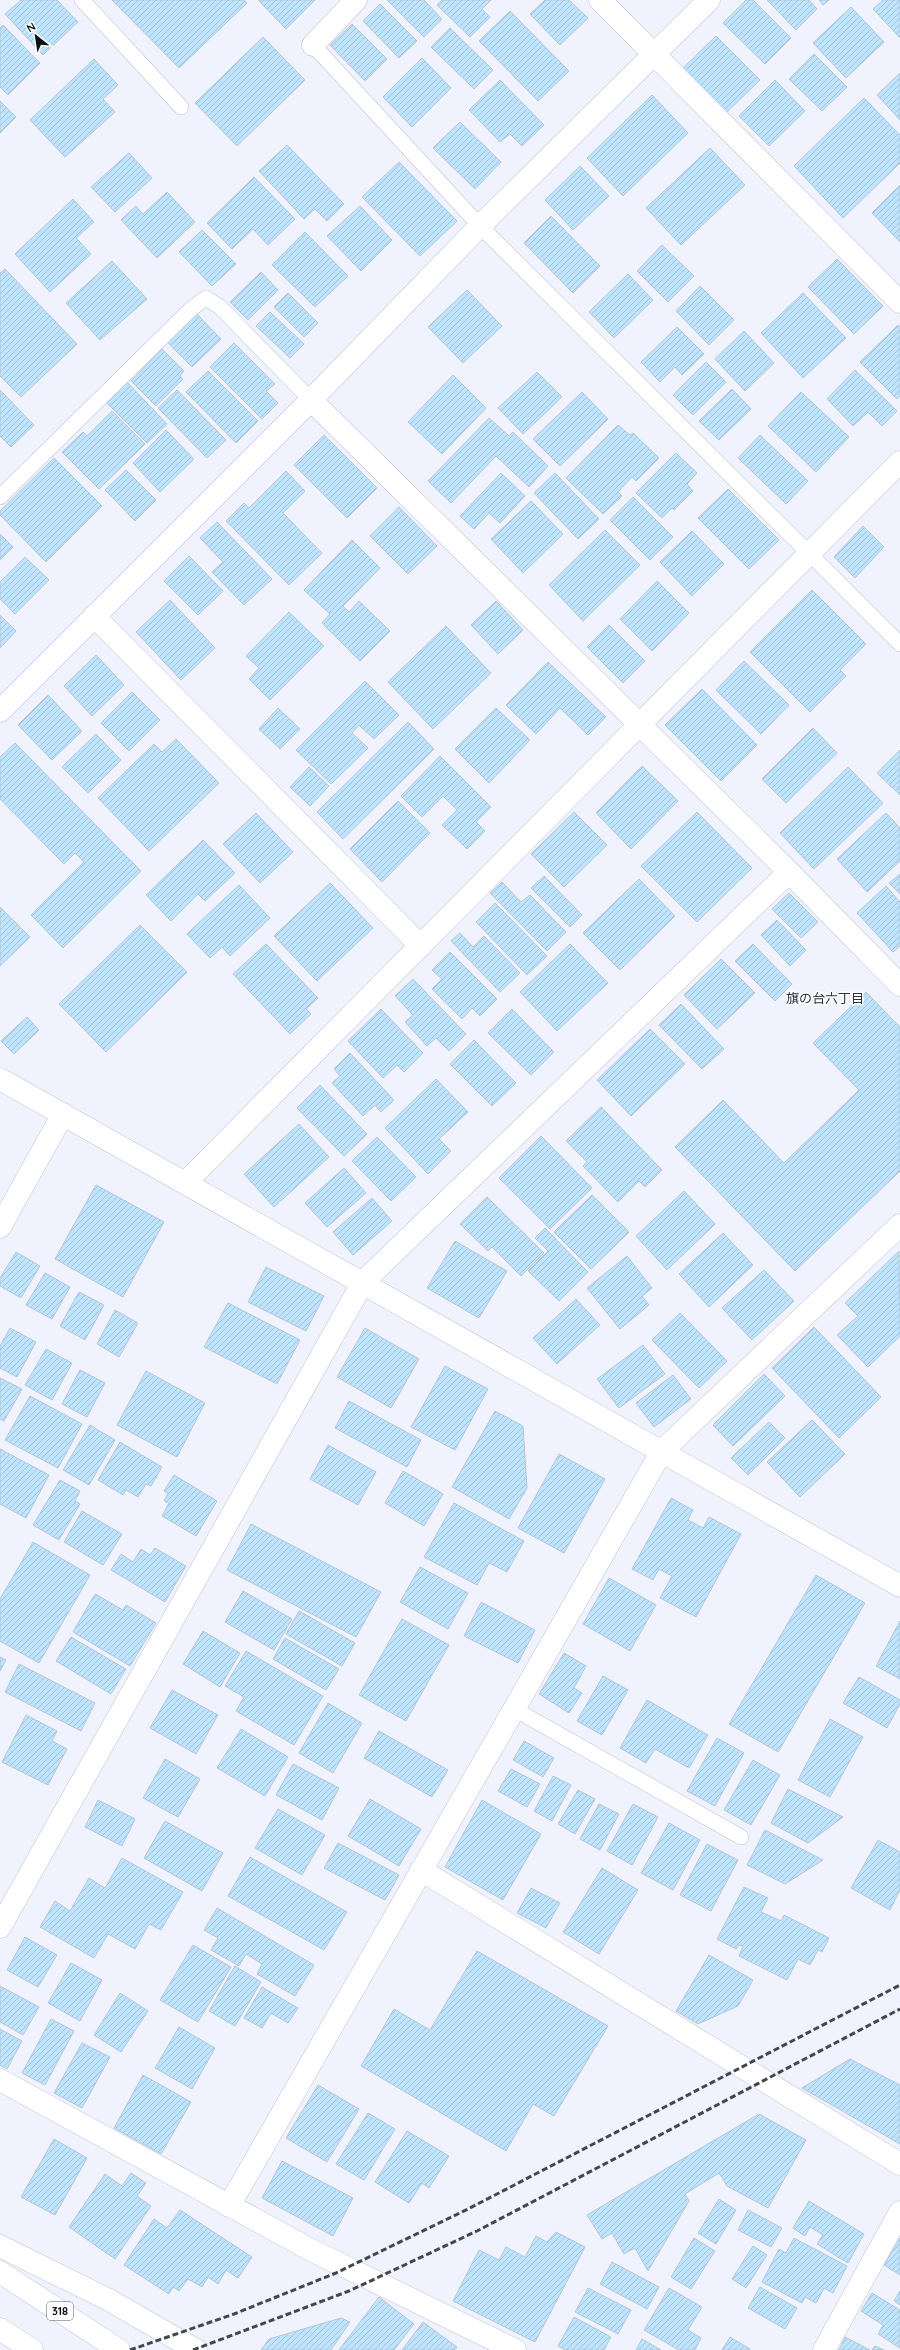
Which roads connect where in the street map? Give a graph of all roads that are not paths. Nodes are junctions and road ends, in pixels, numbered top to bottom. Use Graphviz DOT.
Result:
graph roads {
  1 [pos="82,0"];
  2 [pos="356,0"];
  3 [pos="600,0"];
  4 [pos="709,0"];
  5 [pos="313,45"];
  6 [pos="654,54"];
  7 [pos="181,107"];
  8 [pos="480,226"];
  9 [pos="900,302"];
  10 [pos="311,400"];
  11 [pos="900,462"];
  12 [pos="0,497"];
  13 [pos="811,552"];
  14 [pos="94,616"];
  15 [pos="900,644"];
  16 [pos="0,711"];
  17 [pos="640,725"];
  18 [pos="789,872"];
  19 [pos="421,946"];
  20 [pos="900,985"];
  21 [pos="0,1079"];
  22 [pos="63,1114"];
  23 [pos="185,1183"];
  24 [pos="900,1225"];
  25 [pos="0,1227"];
  26 [pos="363,1282"];
  27 [pos="662,1451"];
  28 [pos="900,1586"];
  29 [pos="514,1709"];
  30 [pos="741,1838"];
  31 [pos="421,1870"];
  32 [pos="0,1927"];
  33 [pos="0,2080"];
  34 [pos="900,2164"];
  35 [pos="229,2206"];
  36 [pos="900,2212"];
  37 [pos="0,2246"];
  38 [pos="0,2272"];
  39 [pos="0,2329"];
  40 [pos="32,2350"];
  41 [pos="120,2350"];
  42 [pos="196,2350"];
  43 [pos="515,2350"];
  44 [pos="824,2350"];
  1 -- 7 [label="lane"];
  2 -- 5 [label="street"];
  3 -- 6 [label="street"];
  4 -- 6 [label="street"];
  5 -- 8 [label="lane"];
  6 -- 8 [label="street"];
  6 -- 9 [label="street"];
  8 -- 10 [label="street"];
  8 -- 13 [label="lane"];
  10 -- 12 [label="lane"];
  10 -- 14 [label="street"];
  10 -- 17 [label="street"];
  11 -- 13 [label="street"];
  13 -- 15 [label="lane"];
  13 -- 17 [label="street"];
  14 -- 16 [label="street"];
  14 -- 19 [label="street"];
  17 -- 18 [label="street"];
  17 -- 19 [label="street"];
  18 -- 20 [label="street"];
  18 -- 26 [label="street"];
  19 -- 23 [label="street"];
  21 -- 22 [label="street"];
  22 -- 23 [label="street"];
  22 -- 25 [label="street"];
  23 -- 26 [label="street"];
  24 -- 27 [label="street"];
  26 -- 27 [label="street"];
  26 -- 32 [label="street"];
  27 -- 28 [label="street"];
  27 -- 29 [label="street"];
  29 -- 30 [label="lane"];
  29 -- 31 [label="street"];
  31 -- 34 [label="street"];
  31 -- 35 [label="street"];
  33 -- 35 [label="street"];
  35 -- 43 [label="street"];
  36 -- 44 [label="street"];
  37 -- 42 [label="street"];
  38 -- 41 [label="street, 318"];
  39 -- 40 [label="street"];
}
